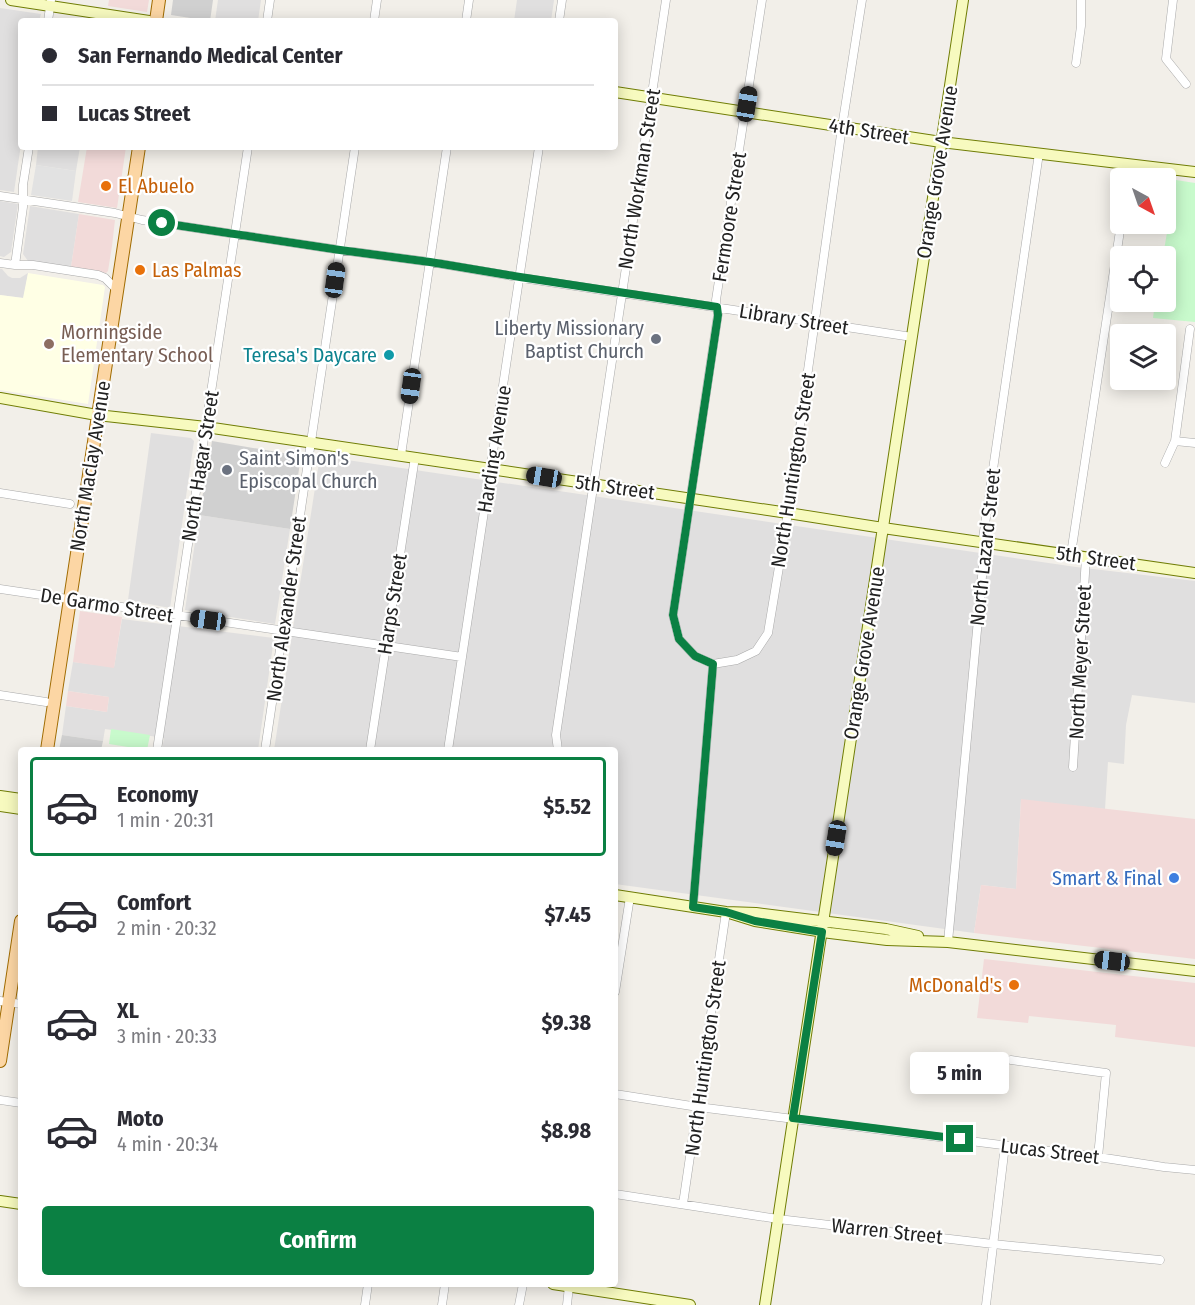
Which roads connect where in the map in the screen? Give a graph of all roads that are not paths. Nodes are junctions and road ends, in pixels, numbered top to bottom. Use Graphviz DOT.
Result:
graph roads {
  1 [pos="11,0"];
  2 [pos="159,0"];
  3 [pos="270,0"];
  4 [pos="377,0"];
  5 [pos="469,0"];
  6 [pos="562,0"];
  7 [pos="666,0"];
  8 [pos="762,0"];
  9 [pos="862,0"];
  10 [pos="963,0"];
  11 [pos="1081,0"];
  12 [pos="1173,0"];
  13 [pos="51,3"];
  14 [pos="48,18"];
  15 [pos="133,18"];
  16 [pos="156,18"];
  17 [pos="267,18"];
  18 [pos="374,18"];
  19 [pos="466,18"];
  20 [pos="559,18"];
  21 [pos="1076,63"];
  22 [pos="1186,84"];
  23 [pos="618,92"];
  24 [pos="651,98"];
  25 [pos="746,112"];
  26 [pos="842,127"];
  27 [pos="941,142"];
  28 [pos="29,150"];
  29 [pos="139,150"];
  30 [pos="248,150"];
  31 [pos="355,150"];
  32 [pos="447,150"];
  33 [pos="539,150"];
  34 [pos="1039,153"];
  35 [pos="1130,164"];
  36 [pos="1129,168"];
  37 [pos="1195,172"];
  38 [pos="0,196"];
  39 [pos="24,199"];
  40 [pos="128,216"];
  41 [pos="235,234"];
  42 [pos="1119,234"];
  43 [pos="340,250"];
  44 [pos="430,262"];
  45 [pos="0,263"];
  46 [pos="15,266"];
  47 [pos="520,277"];
  48 [pos="117,290"];
  49 [pos="622,293"];
  50 [pos="717,307"];
  51 [pos="815,322"];
  52 [pos="1190,329"];
  53 [pos="912,337"];
  54 [pos="0,398"];
  55 [pos="97,415"];
  56 [pos="206,427"];
  57 [pos="1175,441"];
  58 [pos="310,442"];
  59 [pos="1195,443"];
  60 [pos="401,455"];
  61 [pos="415,458"];
  62 [pos="1165,463"];
  63 [pos="491,469"];
  64 [pos="593,484"];
  65 [pos="0,493"];
  66 [pos="691,498"];
  67 [pos="70,504"];
  68 [pos="788,513"];
  69 [pos="883,528"];
  70 [pos="983,542"];
  71 [pos="1071,554"];
  72 [pos="1086,557"];
  73 [pos="1195,573"];
  74 [pos="0,589"];
  75 [pos="70,599"];
  76 [pos="177,615"];
  77 [pos="282,631"];
  78 [pos="386,645"];
  79 [pos="462,657"];
  80 [pos="713,664"];
  81 [pos="0,695"];
  82 [pos="46,702"];
  83 [pos="47,747"];
  84 [pos="157,747"];
  85 [pos="265,747"];
  86 [pos="370,747"];
  87 [pos="448,747"];
  88 [pos="558,747"];
  89 [pos="1073,767"];
  90 [pos="0,796"];
  91 [pos="18,799"];
  92 [pos="0,806"];
  93 [pos="18,809"];
  94 [pos="618,895"];
  95 [pos="630,897"];
  96 [pos="693,907"];
  97 [pos="726,912"];
  98 [pos="822,927"];
  99 [pos="948,942"];
  100 [pos="18,943"];
  101 [pos="1195,970"];
  102 [pos="618,973"];
  103 [pos="10,1002"];
  104 [pos="1011,1060"];
  105 [pos="0,1061"];
  106 [pos="618,1094"];
  107 [pos="0,1100"];
  108 [pos="18,1103"];
  109 [pos="698,1107"];
  110 [pos="793,1118"];
  111 [pos="1005,1145"];
  112 [pos="1098,1157"];
  113 [pos="1195,1170"];
  114 [pos="618,1194"];
  115 [pos="0,1201"];
  116 [pos="18,1204"];
  117 [pos="683,1204"];
  118 [pos="778,1219"];
  119 [pos="993,1244"];
  120 [pos="1160,1260"];
  121 [pos="368,1287"];
  122 [pos="445,1287"];
  123 [pos="522,1287"];
  124 [pos="569,1287"];
  125 [pos="575,1287"];
  126 [pos="672,1303"];
  127 [pos="365,1305"];
  128 [pos="442,1305"];
  129 [pos="519,1305"];
  130 [pos="567,1305"];
  131 [pos="690,1305"];
  132 [pos="765,1305"];
  133 [pos="986,1305"];
  1 -- 13 [label="street"];
  2 -- 16 [label="main road"];
  3 -- 17 [label="street"];
  4 -- 18 [label="street"];
  5 -- 19 [label="street"];
  6 -- 20 [label="street"];
  7 -- 24 [label="street, North Workman Street"];
  8 -- 25 [label="street, Fermoore Street"];
  9 -- 26 [label="street, North Huntington Street"];
  10 -- 27 [label="street, Orange Grove Avenue"];
  11 -- 21 [label="street"];
  12 -- 22 [label="street"];
  13 -- 14 [label="street"];
  13 -- 15 [label="street"];
  23 -- 24 [label="street, 4th Street"];
  24 -- 25 [label="street, 4th Street"];
  24 -- 49 [label="street, North Workman Street"];
  25 -- 26 [label="street, 4th Street"];
  25 -- 50 [label="street, Fermoore Street"];
  26 -- 27 [label="street, 4th Street"];
  26 -- 51 [label="street, North Huntington Street"];
  27 -- 34 [label="street, 4th Street"];
  27 -- 53 [label="street, Orange Grove Avenue"];
  28 -- 39 [label="street"];
  29 -- 40 [label="main road, North Maclay Avenue"];
  30 -- 41 [label="street, North Hagar Street"];
  31 -- 43 [label="street, North Alexander Street"];
  32 -- 44 [label="street"];
  33 -- 47 [label="street, Harding Avenue"];
  34 -- 35 [label="street, 4th Street"];
  34 -- 70 [label="street, North Lazard Street"];
  35 -- 36 [label="street"];
  35 -- 37 [label="street, 4th Street"];
  38 -- 39 [label="street, Library Street"];
  39 -- 40 [label="street, Library Street"];
  39 -- 46 [label="street"];
  40 -- 41 [label="street, Library Street"];
  40 -- 48 [label="main road, North Maclay Avenue"];
  41 -- 43 [label="street, Library Street"];
  41 -- 56 [label="street, North Hagar Street"];
  42 -- 71 [label="street"];
  43 -- 44 [label="street, Library Street"];
  43 -- 58 [label="street, North Alexander Street"];
  44 -- 47 [label="street, Library Street"];
  44 -- 60 [label="street"];
  45 -- 46 [label="street"];
  46 -- 48 [label="street"];
  47 -- 49 [label="street, Library Street"];
  47 -- 63 [label="street, Harding Avenue"];
  48 -- 55 [label="main road, North Maclay Avenue"];
  49 -- 50 [label="street, Library Street"];
  49 -- 64 [label="street, North Workman Street"];
  50 -- 51 [label="street, Library Street"];
  50 -- 66 [label="street, Fermoore Street"];
  51 -- 53 [label="street, Library Street"];
  51 -- 68 [label="street, North Huntington Street"];
  52 -- 57 [label="street"];
  53 -- 69 [label="street, Orange Grove Avenue"];
  54 -- 55 [label="street, 5th Street"];
  55 -- 56 [label="street, 5th Street"];
  55 -- 75 [label="main road, North Maclay Avenue"];
  56 -- 58 [label="street, 5th Street"];
  56 -- 76 [label="street, North Hagar Street"];
  57 -- 59 [label="street"];
  57 -- 62 [label="street"];
  58 -- 60 [label="street, 5th Street"];
  58 -- 77 [label="street, North Alexander Street"];
  60 -- 61 [label="street, 5th Street"];
  61 -- 63 [label="street, 5th Street"];
  61 -- 78 [label="street, Harps Street"];
  63 -- 64 [label="street, 5th Street"];
  63 -- 79 [label="street, Harding Avenue"];
  64 -- 66 [label="street, 5th Street"];
  64 -- 88 [label="street, North Workman Street"];
  65 -- 67 [label="street"];
  66 -- 68 [label="street, 5th Street"];
  66 -- 80 [label="street, Fermoore Street"];
  68 -- 69 [label="street, 5th Street"];
  68 -- 80 [label="street, North Huntington Street"];
  69 -- 70 [label="street, 5th Street"];
  69 -- 98 [label="street, Orange Grove Avenue"];
  70 -- 71 [label="street, 5th Street"];
  70 -- 99 [label="street, North Lazard Street"];
  71 -- 72 [label="street, 5th Street"];
  72 -- 73 [label="street, 5th Street"];
  72 -- 89 [label="street, North Meyer Street"];
  74 -- 75 [label="street, De Garmo Street"];
  75 -- 76 [label="street, De Garmo Street"];
  75 -- 83 [label="main road, North Maclay Avenue"];
  76 -- 77 [label="street, De Garmo Street"];
  76 -- 84 [label="street, North Hagar Street"];
  77 -- 78 [label="street, De Garmo Street"];
  77 -- 85 [label="street, North Alexander Street"];
  78 -- 79 [label="street, De Garmo Street"];
  78 -- 86 [label="street, Harps Street"];
  79 -- 87 [label="street, Harding Avenue"];
  80 -- 96 [label="street"];
  81 -- 82 [label="street"];
  90 -- 91 [label="street"];
  92 -- 93 [label="street"];
  94 -- 95 [label="street"];
  95 -- 96 [label="street"];
  95 -- 102 [label="street"];
  96 -- 97 [label="street"];
  97 -- 98 [label="street"];
  97 -- 109 [label="street, North Huntington Street"];
  98 -- 99 [label="street"];
  98 -- 110 [label="street, Orange Grove Avenue"];
  99 -- 101 [label="street"];
  100 -- 103 [label="main road"];
  103 -- 105 [label="main road"];
  104 -- 112 [label="street"];
  106 -- 109 [label="street, Lucas Street"];
  107 -- 108 [label="street"];
  109 -- 110 [label="street, Lucas Street"];
  109 -- 117 [label="street, North Huntington Street"];
  110 -- 111 [label="street, Lucas Street"];
  110 -- 118 [label="street, Orange Grove Avenue"];
  111 -- 112 [label="street, Lucas Street"];
  111 -- 119 [label="street"];
  112 -- 113 [label="street, Lucas Street"];
  114 -- 117 [label="street, Warren Street"];
  115 -- 116 [label="street"];
  117 -- 118 [label="street, Warren Street"];
  118 -- 119 [label="street, Warren Street"];
  118 -- 132 [label="street, Orange Grove Avenue"];
  119 -- 120 [label="street, Warren Street"];
  119 -- 133 [label="street"];
  121 -- 127 [label="street"];
  122 -- 128 [label="street"];
  123 -- 129 [label="street"];
  124 -- 130 [label="street"];
  125 -- 126 [label="street"];
  126 -- 131 [label="street"];
}
